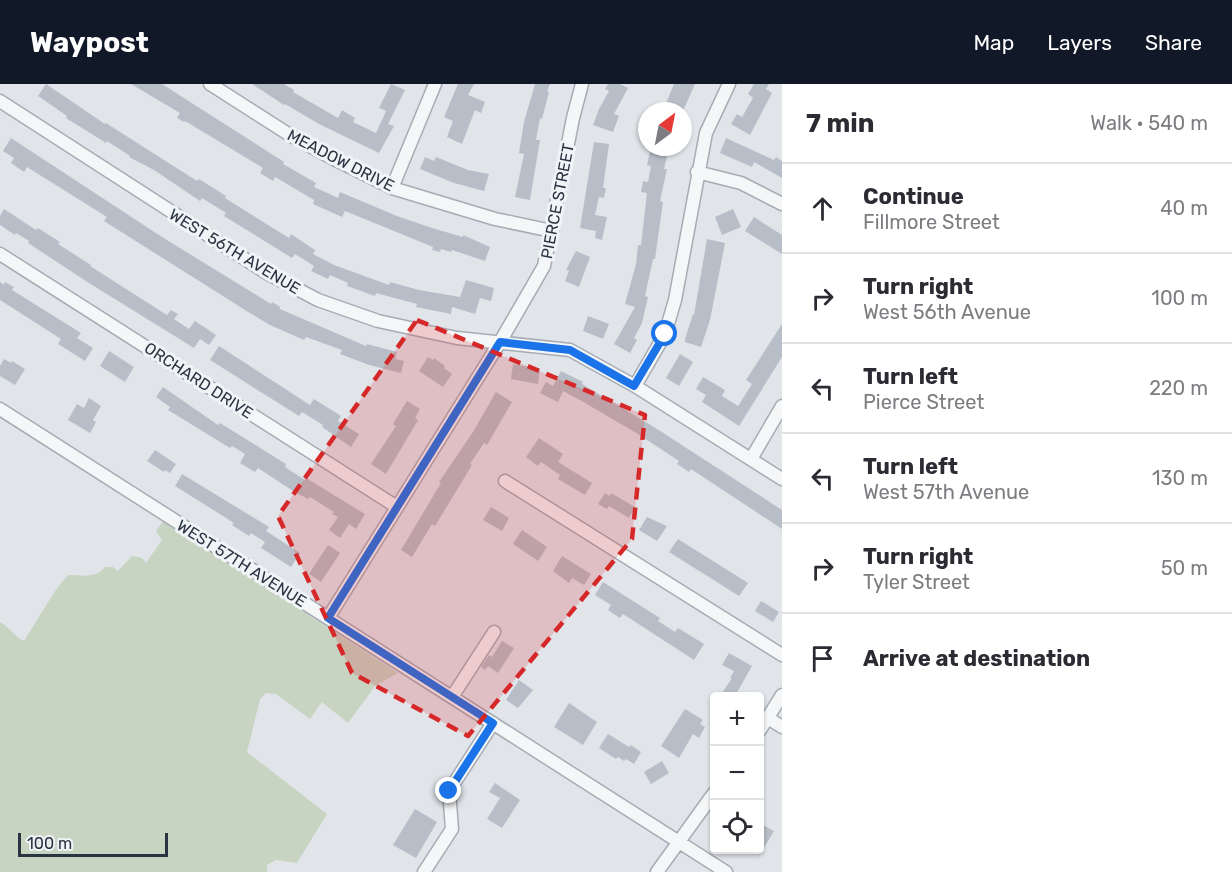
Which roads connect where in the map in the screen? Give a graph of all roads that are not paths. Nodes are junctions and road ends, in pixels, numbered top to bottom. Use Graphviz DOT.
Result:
graph roads {
  1 [pos="210,84"];
  2 [pos="435,84"];
  3 [pos="582,84"];
  4 [pos="729,84"];
  5 [pos="0,101"];
  6 [pos="697,172"];
  7 [pos="392,188"];
  8 [pos="782,204"];
  9 [pos="552,231"];
  10 [pos="0,254"];
  11 [pos="500,342"];
  12 [pos="634,386"];
  13 [pos="782,406"];
  14 [pos="0,409"];
  15 [pos="751,459"];
  16 [pos="782,479"];
  17 [pos="505,481"];
  18 [pos="397,507"];
  19 [pos="328,618"];
  20 [pos="494,632"];
  21 [pos="782,655"];
  22 [pos="782,695"];
  23 [pos="452,697"];
  24 [pos="768,718"];
  25 [pos="493,723"];
  26 [pos="764,723"];
  27 [pos="782,727"];
  28 [pos="710,799"];
  29 [pos="680,842"];
  30 [pos="424,872"];
  31 [pos="657,872"];
  32 [pos="726,872"];
  1 -- 7 [label="street, MEADOW DRIVE"];
  2 -- 7 [label="street"];
  3 -- 9 [label="street, PIERCE STREET"];
  4 -- 6 [label="street"];
  5 -- 11 [label="street, WEST 56TH AVENUE"];
  6 -- 8 [label="street"];
  6 -- 12 [label="street"];
  7 -- 9 [label="street, MEADOW DRIVE"];
  9 -- 11 [label="street, PIERCE STREET"];
  10 -- 18 [label="street, ORCHARD DRIVE"];
  11 -- 12 [label="street, WEST 56TH AVENUE"];
  11 -- 18 [label="street, PIERCE STREET"];
  12 -- 15 [label="street, WEST 56TH AVENUE"];
  13 -- 15 [label="street"];
  14 -- 19 [label="street, WEST 57TH AVENUE"];
  15 -- 16 [label="street, WEST 56TH AVENUE"];
  17 -- 21 [label="street"];
  18 -- 19 [label="street, PIERCE STREET"];
  19 -- 23 [label="street, WEST 57TH AVENUE"];
  20 -- 23 [label="street"];
  22 -- 24 [label="street"];
  23 -- 25 [label="street, WEST 57TH AVENUE"];
  24 -- 26 [label="street"];
  24 -- 27 [label="street"];
  25 -- 29 [label="street, WEST 57TH AVENUE"];
  25 -- 30 [label="street"];
  28 -- 29 [label="street"];
  29 -- 31 [label="street"];
  29 -- 32 [label="street, WEST 57TH AVENUE"];
}
